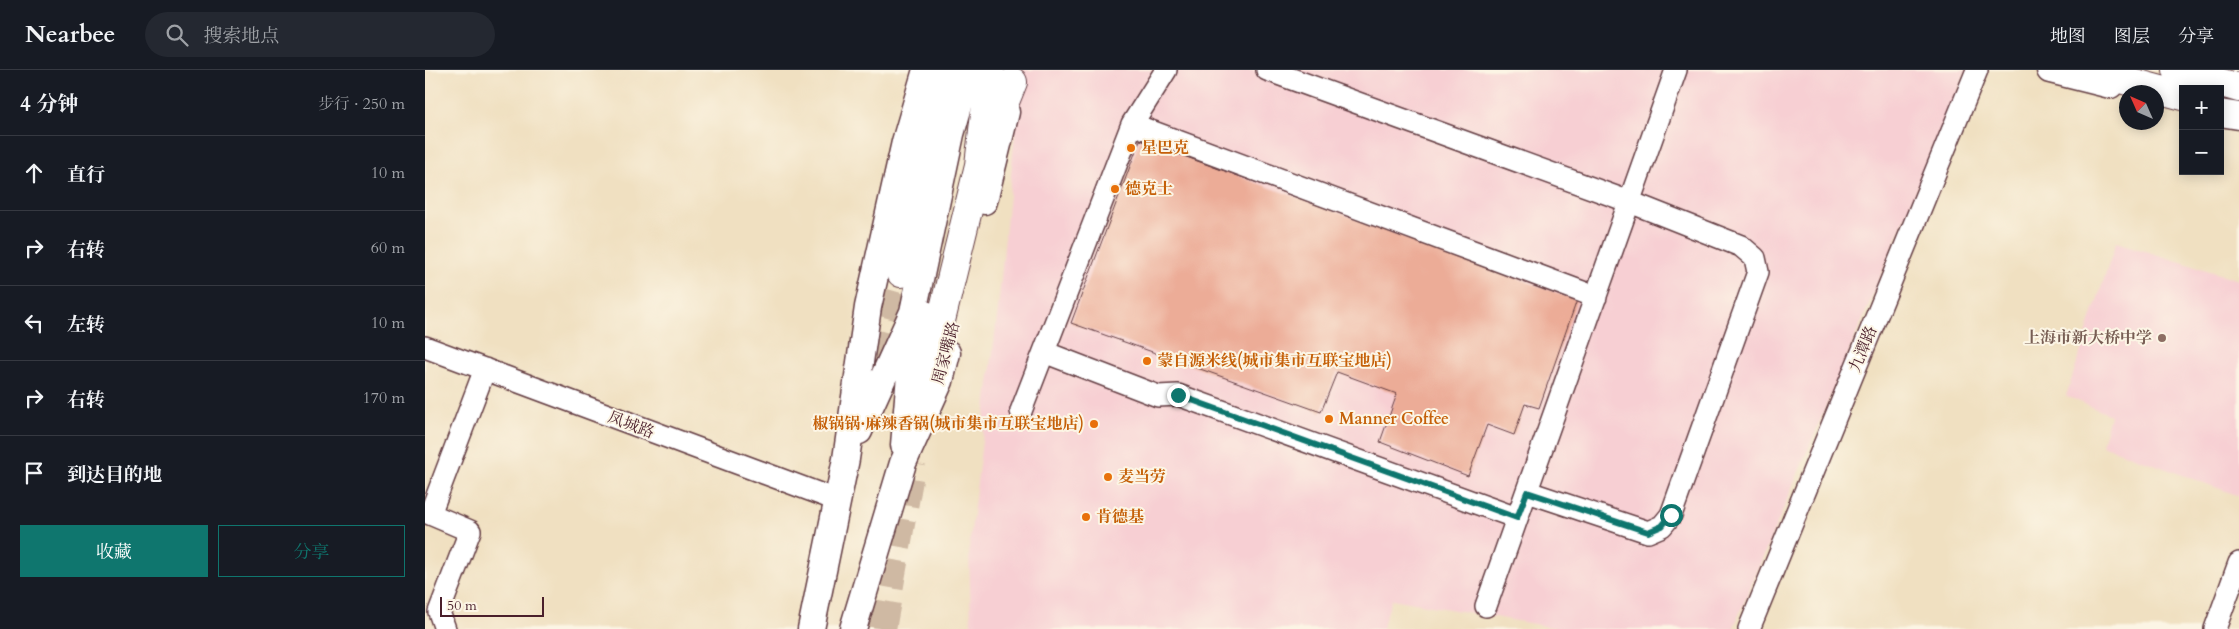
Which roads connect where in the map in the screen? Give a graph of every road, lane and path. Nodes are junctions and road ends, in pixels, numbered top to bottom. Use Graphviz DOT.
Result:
graph roads {
  1 [pos="926,70"];
  2 [pos="945,70"];
  3 [pos="969,70"];
  4 [pos="1166,70"];
  5 [pos="1267,70"];
  6 [pos="1676,70"];
  7 [pos="1977,70"];
  8 [pos="2050,70"];
  9 [pos="2087,70"];
  10 [pos="2137,70"];
  11 [pos="2177,70"];
  12 [pos="2223,70"];
  13 [pos="1001,73"];
  14 [pos="2239,75"];
  15 [pos="2186,85"];
  16 [pos="2119,88"];
  17 [pos="2239,88"];
  18 [pos="2179,95"];
  19 [pos="2224,96"];
  20 [pos="2164,100"];
  21 [pos="2239,101"];
  22 [pos="2224,103"];
  23 [pos="2179,105"];
  24 [pos="2239,105"];
  25 [pos="2224,114"];
  26 [pos="2239,116"];
  27 [pos="1132,124"];
  28 [pos="1630,202"];
  29 [pos="901,273"];
  30 [pos="1596,298"];
  31 [pos="425,347"];
  32 [pos="1044,352"];
  33 [pos="485,370"];
  34 [pos="927,378"];
  35 [pos="1021,410"];
  36 [pos="846,459"];
  37 [pos="1527,492"];
  38 [pos="839,501"];
  39 [pos="428,513"];
  40 [pos="1517,518"];
  41 [pos="2239,563"];
  42 [pos="1486,606"];
  43 [pos="445,629"];
  44 [pos="811,629"];
  45 [pos="853,629"];
  46 [pos="1749,629"];
  47 [pos="2215,629"];
  1 -- 36 [label="main road"];
  2 -- 29 [label="highway"];
  3 -- 36 [label="main road"];
  4 -- 27 [label="street"];
  5 -- 28 [label="street"];
  6 -- 28 [label="street"];
  7 -- 46 [label="street, 九潭路"];
  8 -- 16 [label="main road"];
  9 -- 18 [label="highway"];
  10 -- 15 [label="main road"];
  11 -- 17 [label="highway"];
  12 -- 14 [label="highway"];
  13 -- 34 [label="highway"];
  13 -- 45 [label="main road, 周家嘴路"];
  19 -- 21 [label="main road"];
  20 -- 23 [label="main road"];
  22 -- 24 [label="highway"];
  25 -- 26 [label="main road"];
  27 -- 30 [label="street"];
  27 -- 32 [label="street"];
  28 -- 30 [label="street"];
  28 -- 37 [label="street"];
  30 -- 37 [label="street"];
  31 -- 33 [label="street, 凤城路"];
  32 -- 35 [label="street"];
  32 -- 40 [label="street"];
  33 -- 38 [label="street, 凤城路"];
  33 -- 39 [label="street"];
  36 -- 38 [label="main road"];
  37 -- 40 [label="street"];
  38 -- 44 [label="main road"];
  39 -- 43 [label="street"];
  40 -- 42 [label="street"];
  41 -- 47 [label="street"];
}
